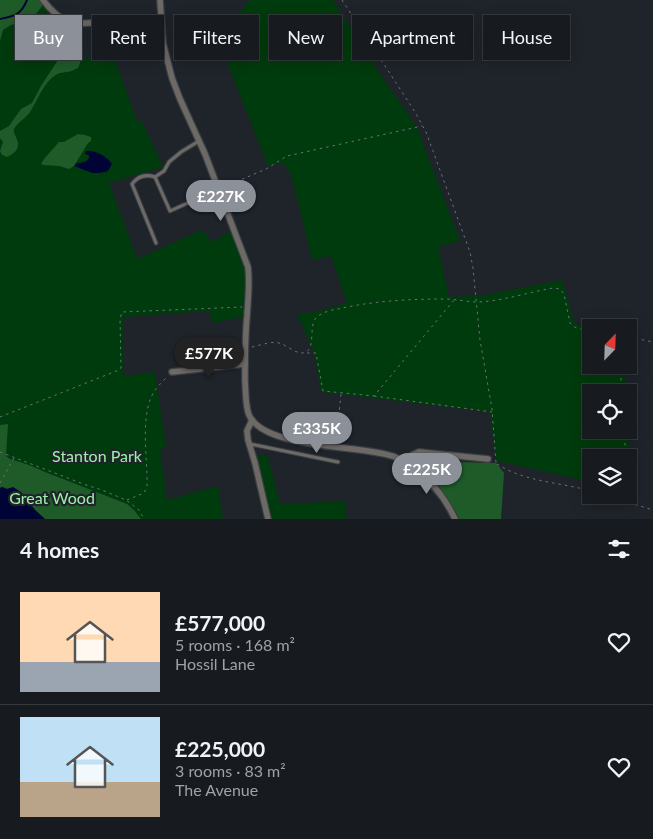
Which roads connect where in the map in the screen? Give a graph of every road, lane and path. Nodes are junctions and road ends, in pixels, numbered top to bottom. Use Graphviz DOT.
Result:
graph roads {
  1 [pos="43,0"];
  2 [pos="160,0"];
  3 [pos="342,0"];
  4 [pos="161,15"];
  5 [pos="92,24"];
  6 [pos="164,48"];
  7 [pos="423,126"];
  8 [pos="200,141"];
  9 [pos="155,176"];
  10 [pos="219,189"];
  11 [pos="156,243"];
  12 [pos="454,300"];
  13 [pos="476,302"];
  14 [pos="248,308"];
  15 [pos="582,329"];
  16 [pos="638,339"];
  17 [pos="653,342"];
  18 [pos="245,348"];
  19 [pos="306,352"];
  20 [pos="245,364"];
  21 [pos="172,372"];
  22 [pos="341,393"];
  23 [pos="374,396"];
  24 [pos="492,412"];
  25 [pos="0,417"];
  26 [pos="251,417"];
  27 [pos="249,444"];
  28 [pos="336,446"];
  29 [pos="0,452"];
  30 [pos="14,457"];
  31 [pos="488,459"];
  32 [pos="338,462"];
  33 [pos="406,465"];
  34 [pos="0,483"];
  35 [pos="582,489"];
  36 [pos="126,500"];
  37 [pos="634,504"];
  38 [pos="653,510"];
  39 [pos="144,519"];
  40 [pos="268,519"];
  41 [pos="456,519"];
  1 -- 5 [label="street"];
  2 -- 4 [label="street"];
  3 -- 7 [label="path"];
  6 -- 8 [label="street"];
  7 -- 10 [label="path"];
  7 -- 13 [label="path"];
  8 -- 9 [label="lane"];
  8 -- 10 [label="street"];
  9 -- 10 [label="lane"];
  9 -- 11 [label="lane"];
  10 -- 14 [label="street"];
  12 -- 13 [label="path"];
  12 -- 19 [label="path"];
  12 -- 23 [label="path"];
  13 -- 15 [label="path"];
  13 -- 24 [label="path"];
  14 -- 18 [label="street"];
  14 -- 25 [label="path"];
  16 -- 17 [label="path"];
  18 -- 19 [label="path"];
  18 -- 20 [label="street"];
  19 -- 22 [label="path"];
  20 -- 21 [label="street"];
  20 -- 26 [label="street"];
  21 -- 36 [label="path"];
  22 -- 23 [label="path"];
  22 -- 28 [label="path"];
  23 -- 24 [label="path"];
  24 -- 35 [label="path"];
  26 -- 27 [label="street"];
  26 -- 28 [label="street"];
  27 -- 32 [label="lane"];
  27 -- 40 [label="street"];
  28 -- 33 [label="street"];
  29 -- 30 [label="path"];
  30 -- 34 [label="path"];
  30 -- 36 [label="path"];
  31 -- 33 [label="street"];
  33 -- 41 [label="street"];
  36 -- 39 [label="path"];
  37 -- 38 [label="path"];
}
